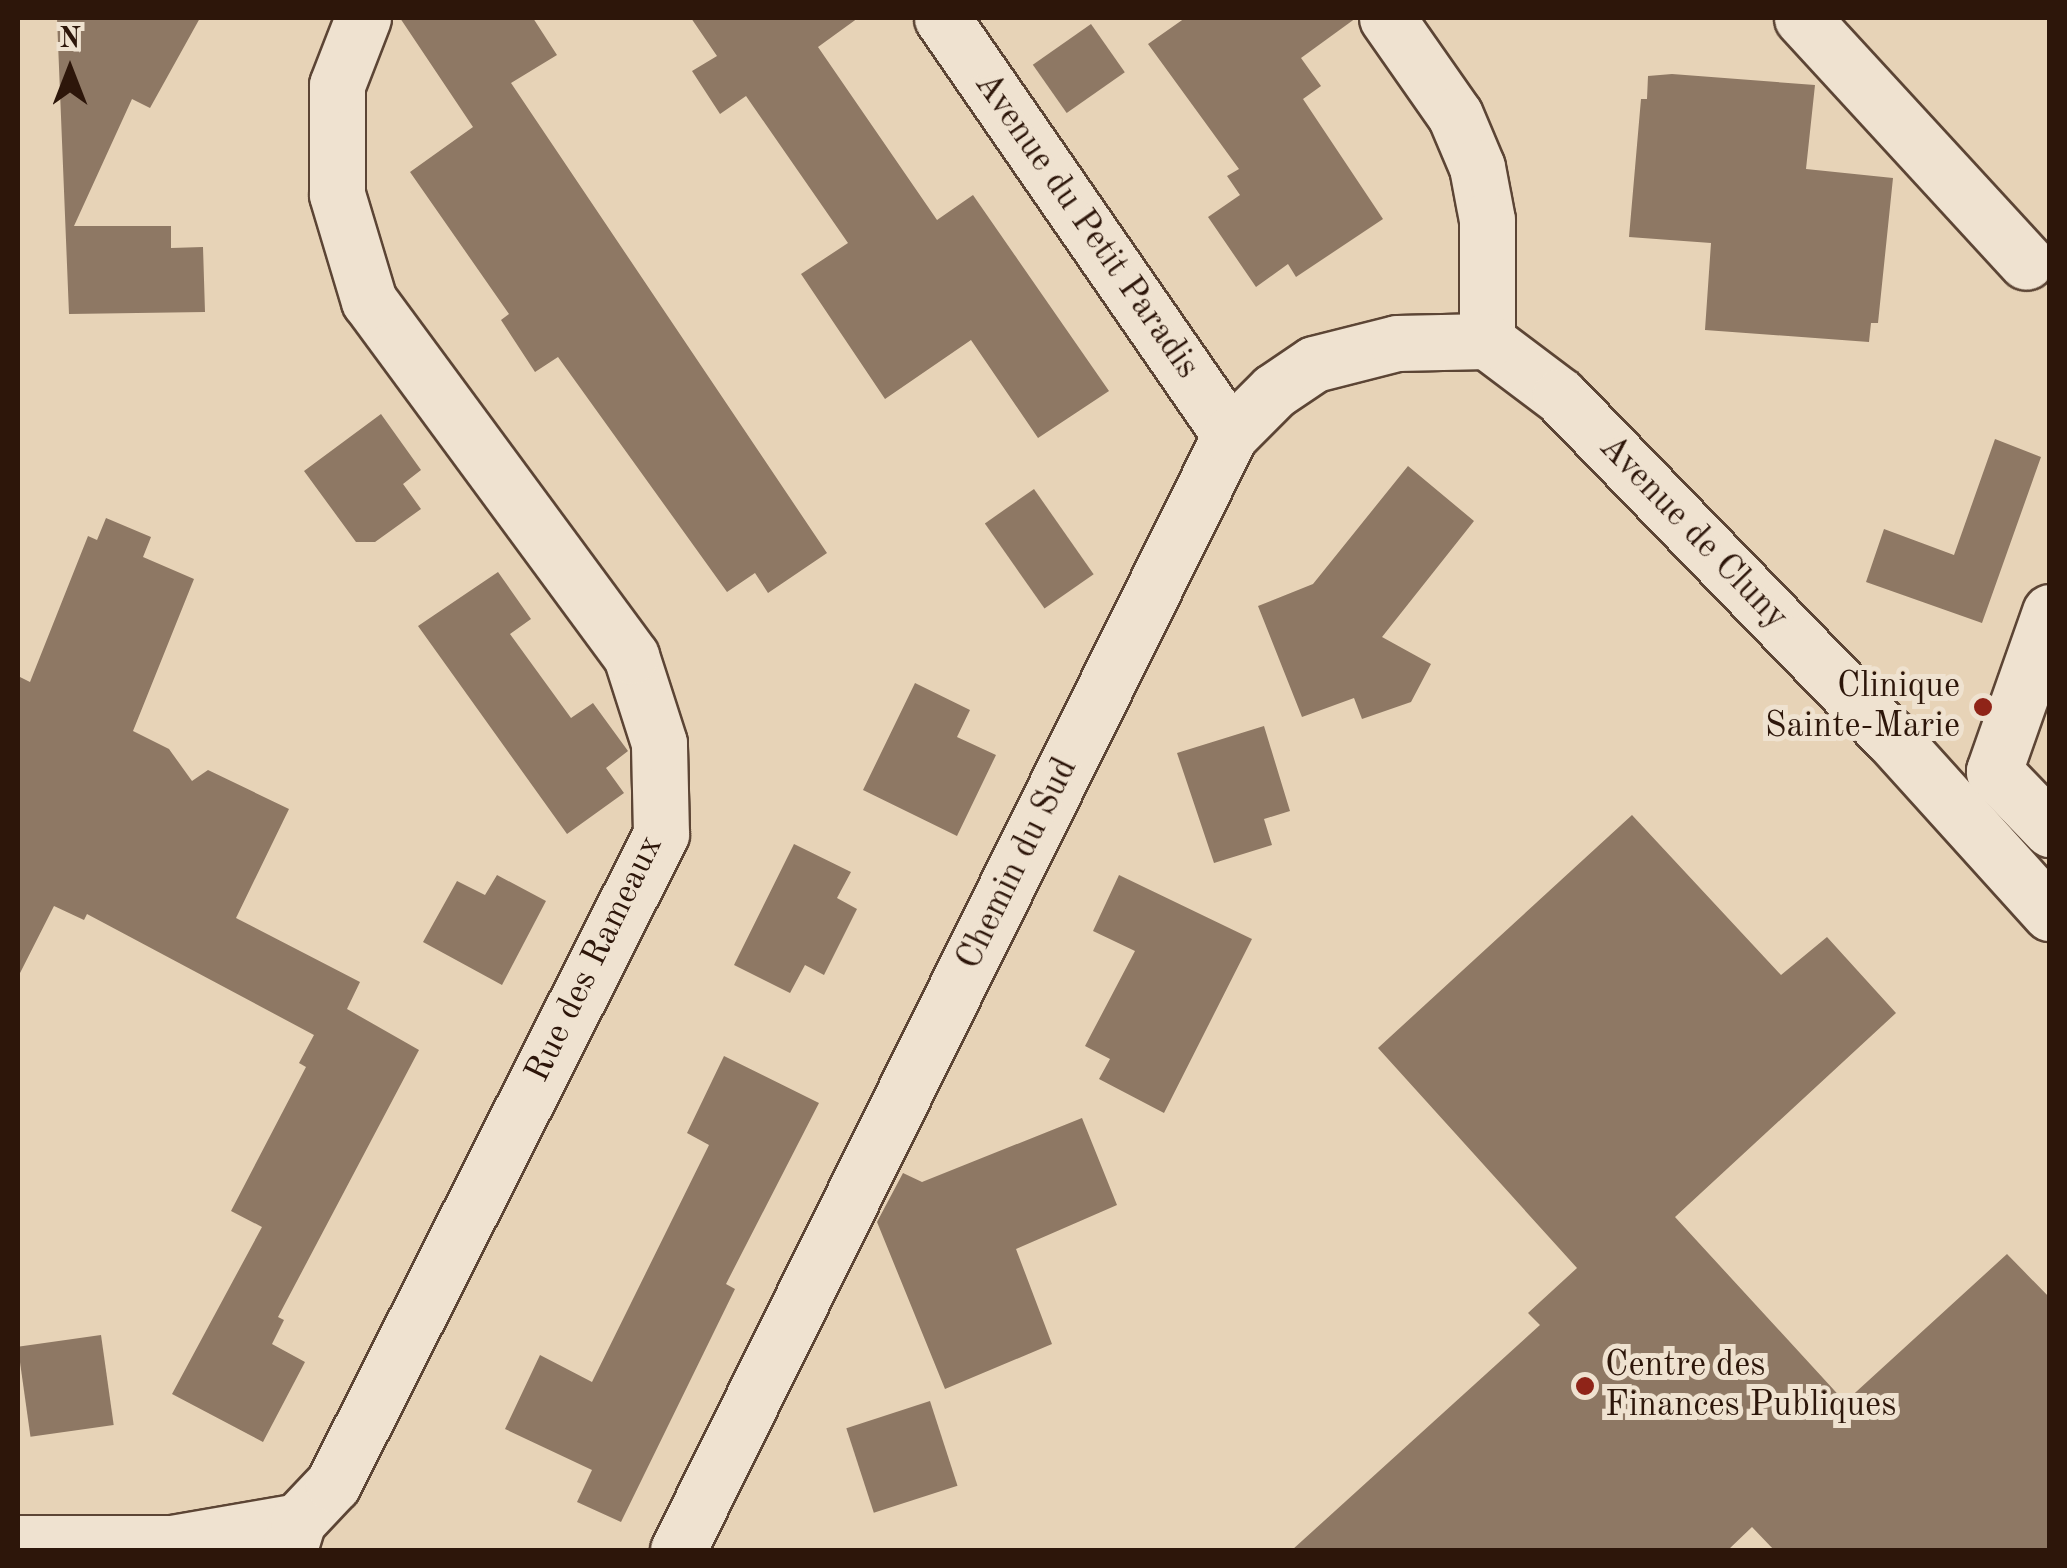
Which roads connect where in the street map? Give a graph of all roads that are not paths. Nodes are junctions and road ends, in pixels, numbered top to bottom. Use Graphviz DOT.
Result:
graph roads {
  1 [pos="363,18"];
  2 [pos="942,18"];
  3 [pos="1387,18"];
  4 [pos="1802,18"];
  5 [pos="2026,262"];
  6 [pos="1488,341"];
  7 [pos="1230,435"];
  8 [pos="2050,612"];
  9 [pos="2050,830"];
  10 [pos="2050,913"];
  11 [pos="294,1536"];
  12 [pos="18,1543"];
  13 [pos="678,1550"];
  1 -- 11 [label="street, Rue des Rameaux"];
  2 -- 7 [label="street, Avenue du Petit Paradis"];
  3 -- 6 [label="street"];
  4 -- 5 [label="street"];
  6 -- 7 [label="street, Chemin du Sud"];
  6 -- 10 [label="street, Avenue de Cluny"];
  7 -- 13 [label="street, Chemin du Sud"];
  8 -- 9 [label="street"];
  11 -- 12 [label="street"];
}
